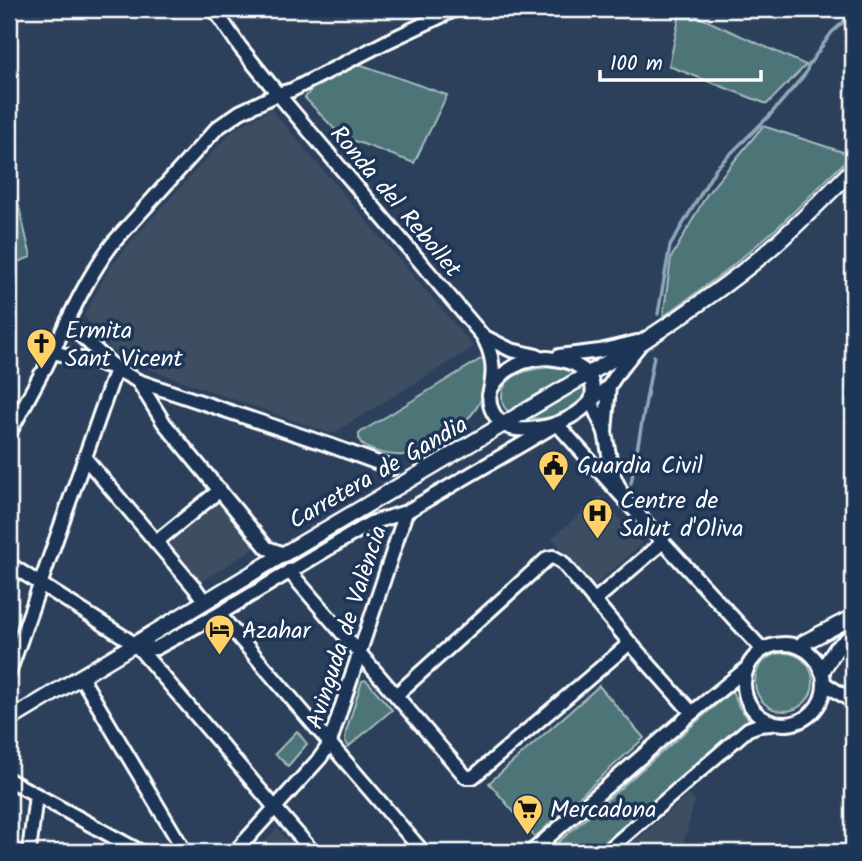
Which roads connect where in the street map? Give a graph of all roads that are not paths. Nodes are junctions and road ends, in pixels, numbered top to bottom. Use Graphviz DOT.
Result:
graph roads {
  1 [pos="214,9"];
  2 [pos="456,9"];
  3 [pos="278,94"];
  4 [pos="853,169"];
  5 [pos="67,322"];
  6 [pos="482,335"];
  7 [pos="645,341"];
  8 [pos="52,352"];
  9 [pos="547,358"];
  10 [pos="116,369"];
  11 [pos="587,374"];
  12 [pos="138,381"];
  13 [pos="609,386"];
  14 [pos="489,395"];
  15 [pos="591,401"];
  16 [pos="557,424"];
  17 [pos="504,425"];
  18 [pos="605,432"];
  19 [pos="9,434"];
  20 [pos="85,458"];
  21 [pos="393,468"];
  22 [pos="220,490"];
  23 [pos="628,502"];
  24 [pos="406,512"];
  25 [pos="156,542"];
  26 [pos="663,542"];
  27 [pos="284,554"];
  28 [pos="9,564"];
  29 [pos="289,571"];
  30 [pos="40,584"];
  31 [pos="594,601"];
  32 [pos="205,602"];
  33 [pos="219,614"];
  34 [pos="853,617"];
  35 [pos="853,635"];
  36 [pos="630,643"];
  37 [pos="800,646"];
  38 [pos="141,649"];
  39 [pos="762,649"];
  40 [pos="360,653"];
  41 [pos="746,668"];
  42 [pos="9,673"];
  43 [pos="81,677"];
  44 [pos="823,677"];
  45 [pos="396,695"];
  46 [pos="853,702"];
  47 [pos="692,713"];
  48 [pos="9,720"];
  49 [pos="776,724"];
  50 [pos="330,745"];
  51 [pos="9,780"];
  52 [pos="36,795"];
  53 [pos="275,808"];
  54 [pos="29,852"];
  55 [pos="141,852"];
  56 [pos="185,852"];
  57 [pos="235,852"];
  58 [pos="313,852"];
  59 [pos="424,852"];
  60 [pos="531,852"];
  61 [pos="606,852"];
  1 -- 3 [label="street, Ronda del Rebollet"];
  2 -- 3 [label="street"];
  3 -- 5 [label="street"];
  3 -- 6 [label="street, Ronda del Rebollet"];
  4 -- 7 [label="main road, Carretera de Gandia"];
  5 -- 8 [label="street"];
  5 -- 10 [label="street"];
  6 -- 9 [label="street, Ronda del Rebollet"];
  6 -- 14 [label="street, Ronda del Rebollet"];
  7 -- 9 [label="street"];
  7 -- 11 [label="main road, Carretera de Gandia"];
  7 -- 13 [label="street, Avinguda de València"];
  8 -- 10 [label="street"];
  8 -- 19 [label="street"];
  9 -- 11 [label="street, Ronda del Rebollet"];
  9 -- 14 [label="street"];
  10 -- 12 [label="street"];
  10 -- 20 [label="street"];
  11 -- 15 [label="street"];
  11 -- 17 [label="main road, Carretera de Gandia"];
  12 -- 21 [label="street"];
  12 -- 22 [label="street"];
  13 -- 15 [label="street, Avinguda de València"];
  13 -- 18 [label="street"];
  14 -- 17 [label="street"];
  15 -- 16 [label="street, Avinguda de València"];
  15 -- 18 [label="street"];
  16 -- 17 [label="street"];
  16 -- 23 [label="street"];
  16 -- 24 [label="street, Avinguda de València"];
  17 -- 27 [label="main road, Carretera de Gandia"];
  18 -- 23 [label="street"];
  20 -- 25 [label="street"];
  20 -- 30 [label="street"];
  22 -- 25 [label="street"];
  22 -- 27 [label="street"];
  23 -- 26 [label="street"];
  24 -- 29 [label="street, Carretera de Gandia"];
  24 -- 40 [label="street, Avinguda de València"];
  25 -- 32 [label="street"];
  26 -- 31 [label="street"];
  26 -- 39 [label="street"];
  27 -- 32 [label="main road, Carretera de Gandia"];
  28 -- 30 [label="street"];
  29 -- 33 [label="street, Carretera de Gandia"];
  29 -- 40 [label="street"];
  30 -- 38 [label="street"];
  30 -- 42 [label="street"];
  31 -- 36 [label="street"];
  31 -- 45 [label="street"];
  32 -- 38 [label="main road, Carretera de Gandia"];
  33 -- 38 [label="street, Carretera de Gandia"];
  33 -- 50 [label="street"];
  34 -- 37 [label="main road"];
  35 -- 44 [label="main road"];
  36 -- 45 [label="street"];
  36 -- 47 [label="street"];
  37 -- 39 [label="street"];
  37 -- 44 [label="street"];
  38 -- 43 [label="main road, Carretera de Gandia"];
  38 -- 53 [label="street"];
  39 -- 41 [label="street"];
  40 -- 45 [label="street"];
  40 -- 50 [label="street, Avinguda de València"];
  41 -- 47 [label="street"];
  41 -- 49 [label="street"];
  43 -- 48 [label="main road, Carretera de Gandia"];
  43 -- 56 [label="street"];
  44 -- 46 [label="street"];
  44 -- 49 [label="street"];
  47 -- 60 [label="street"];
  49 -- 61 [label="street"];
  50 -- 53 [label="street, Avinguda de València"];
  50 -- 59 [label="street"];
  51 -- 52 [label="street"];
  52 -- 54 [label="street"];
  52 -- 55 [label="street"];
  53 -- 57 [label="street, Avinguda de València"];
  53 -- 58 [label="street"];
}
